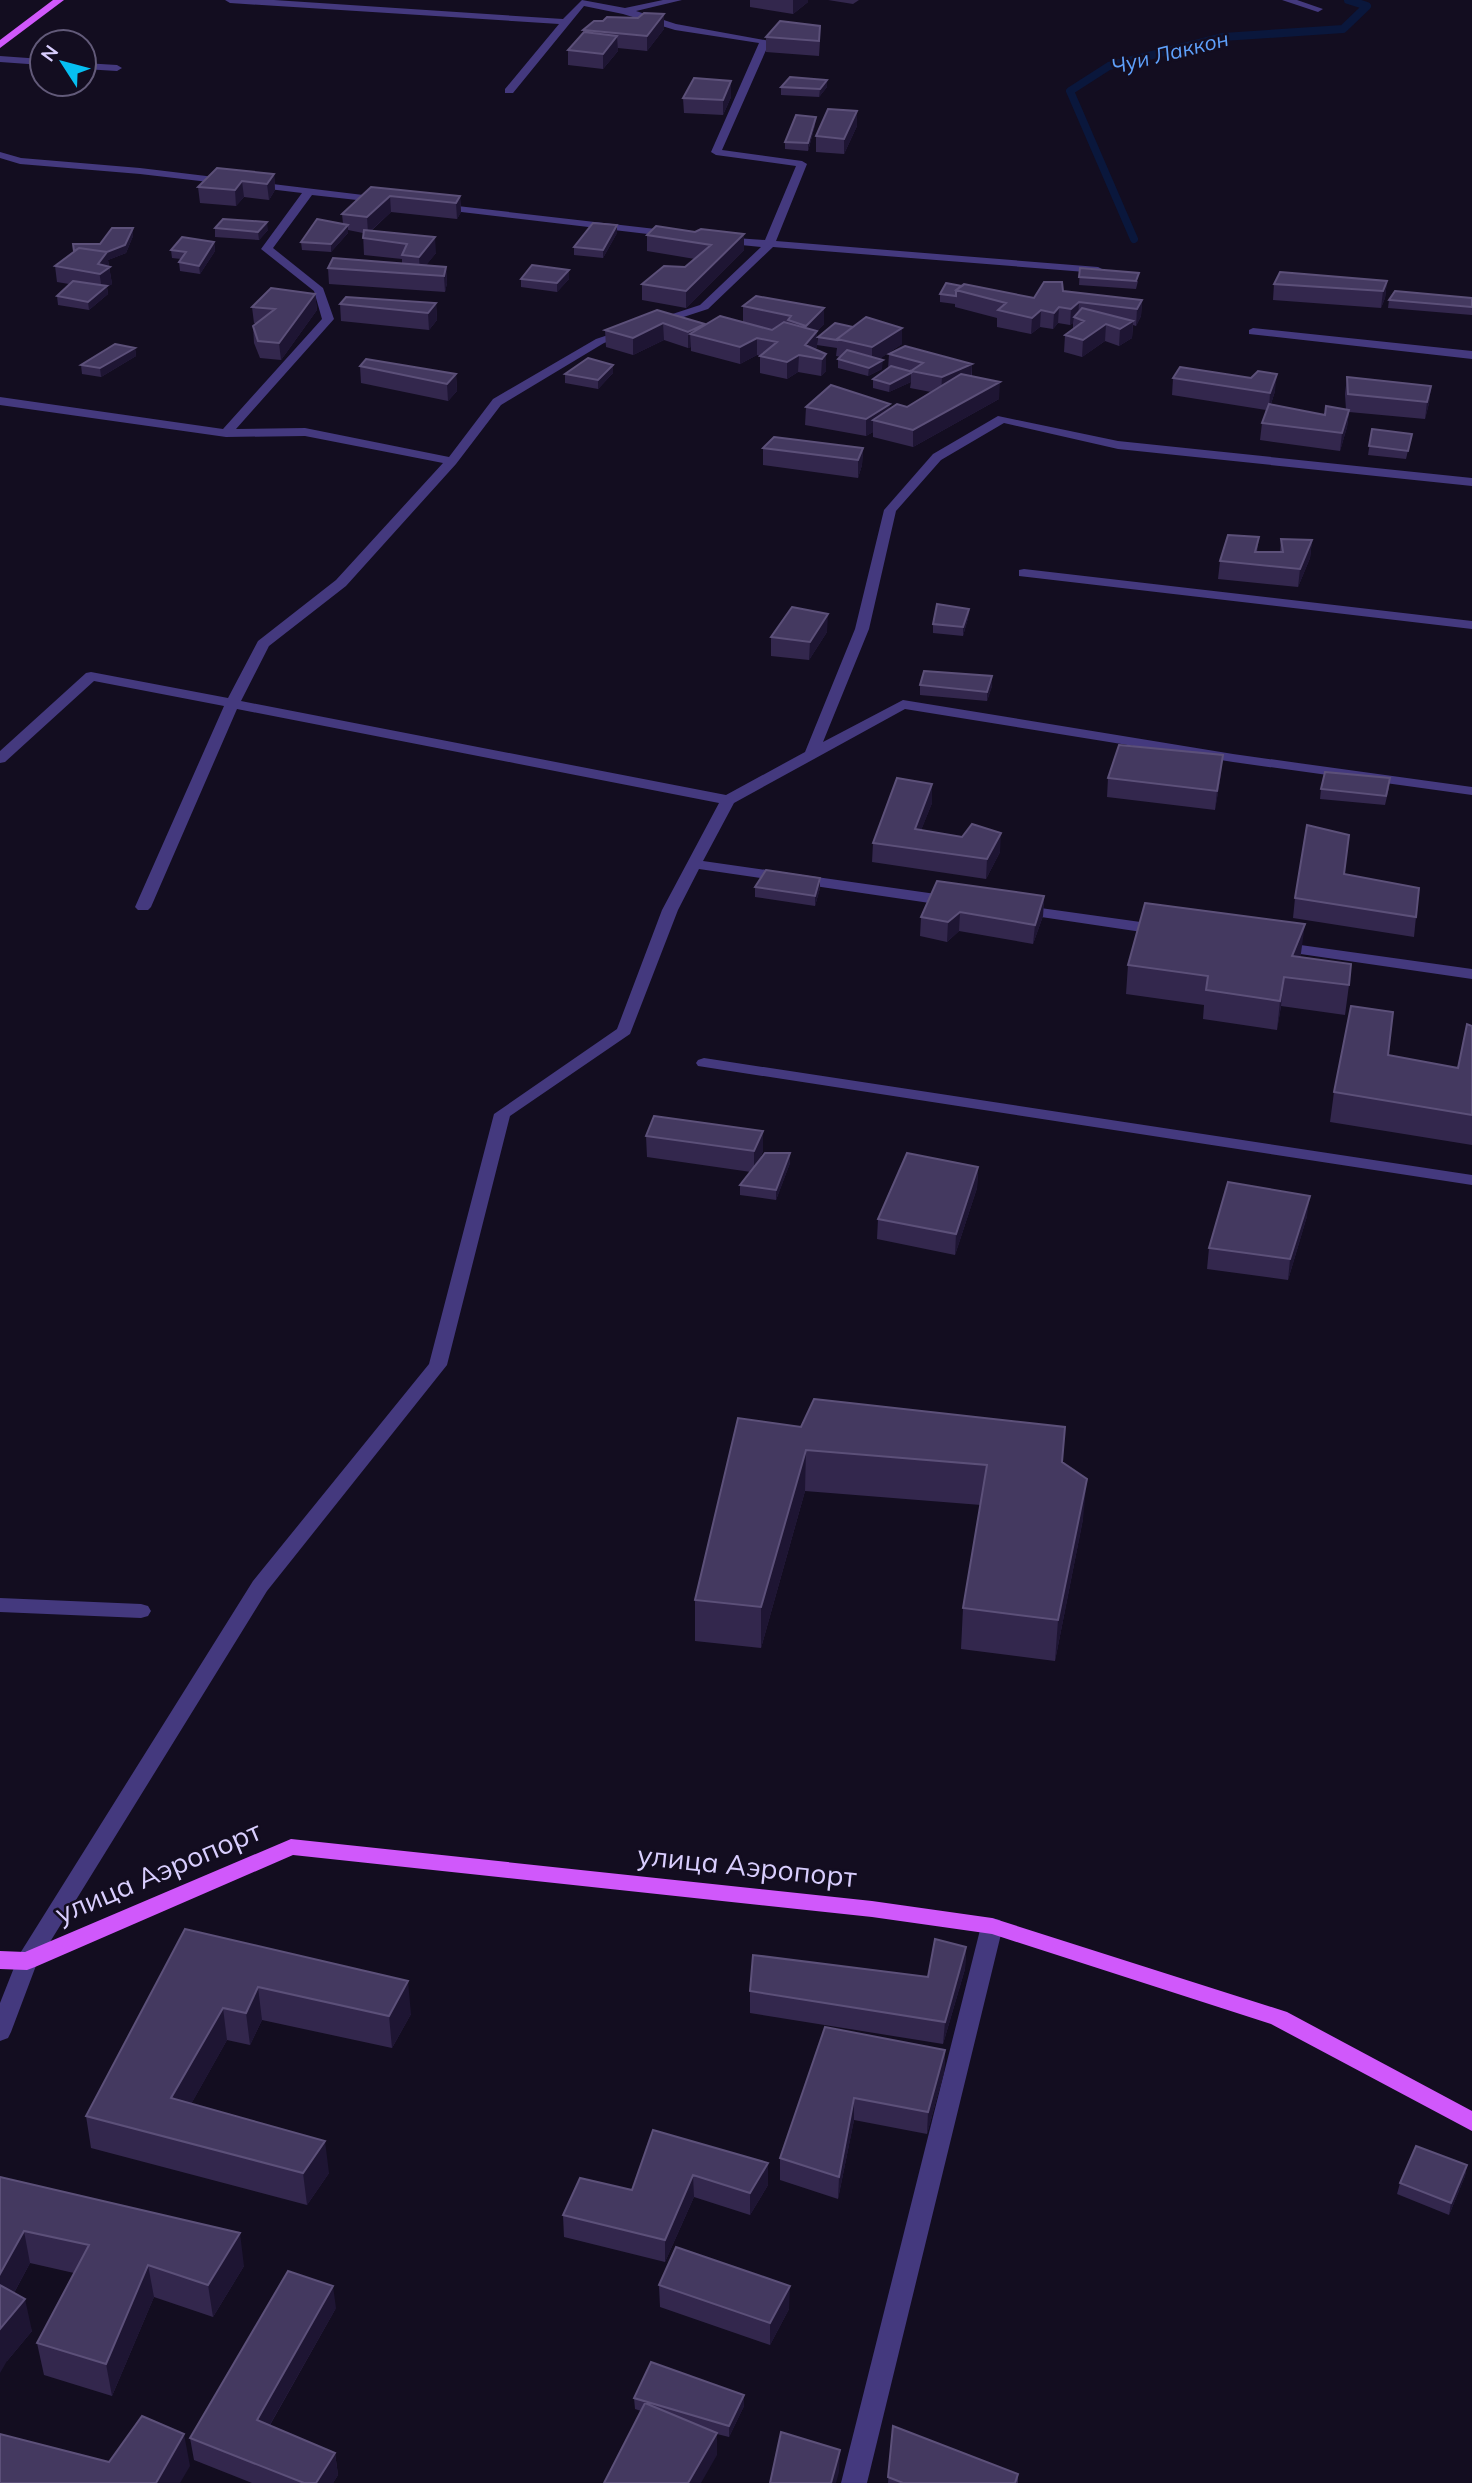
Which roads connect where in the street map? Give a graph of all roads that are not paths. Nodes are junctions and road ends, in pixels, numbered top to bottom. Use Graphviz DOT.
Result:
graph roads {
  1 [pos="59,0"];
  2 [pos="230,0"];
  3 [pos="677,0"];
  4 [pos="1287,0"];
  5 [pos="1318,9"];
  6 [pos="625,11"];
  7 [pos="566,22"];
  8 [pos="0,45"];
  9 [pos="0,59"];
  10 [pos="28,61"];
  11 [pos="98,66"];
  12 [pos="117,68"];
  13 [pos="509,91"];
  14 [pos="0,155"];
  15 [pos="309,191"];
  16 [pos="390,201"];
  17 [pos="430,205"];
  18 [pos="687,236"];
  19 [pos="714,239"];
  20 [pos="768,246"];
  21 [pos="1098,270"];
  22 [pos="1253,332"];
  23 [pos="1472,355"];
  24 [pos="0,401"];
  25 [pos="226,433"];
  26 [pos="452,461"];
  27 [pos="1472,482"];
  28 [pos="1024,573"];
  29 [pos="1472,625"];
  30 [pos="232,704"];
  31 [pos="811,755"];
  32 [pos="0,759"];
  33 [pos="1472,791"];
  34 [pos="728,800"];
  35 [pos="694,864"];
  36 [pos="967,903"];
  37 [pos="143,907"];
  38 [pos="1008,909"];
  39 [pos="1172,932"];
  40 [pos="1267,945"];
  41 [pos="1472,974"];
  42 [pos="704,1063"];
  43 [pos="1472,1180"];
  44 [pos="0,1605"];
  45 [pos="141,1611"];
  46 [pos="992,1926"];
  47 [pos="0,1960"];
  48 [pos="27,1961"];
  49 [pos="0,2032"];
  50 [pos="1472,2122"];
  51 [pos="854,2483"];
  1 -- 8 [label="main road"];
  2 -- 7 [label="street"];
  3 -- 6 [label="street"];
  4 -- 5 [label="street"];
  6 -- 7 [label="street"];
  6 -- 20 [label="street"];
  7 -- 13 [label="street"];
  9 -- 10 [label="street"];
  11 -- 12 [label="street"];
  14 -- 15 [label="street"];
  15 -- 16 [label="street"];
  15 -- 25 [label="street"];
  17 -- 18 [label="street"];
  19 -- 20 [label="street"];
  20 -- 21 [label="street"];
  20 -- 26 [label="street"];
  22 -- 23 [label="street"];
  24 -- 25 [label="street"];
  25 -- 26 [label="street"];
  26 -- 30 [label="street"];
  27 -- 31 [label="street"];
  28 -- 29 [label="street"];
  30 -- 32 [label="street"];
  30 -- 34 [label="street"];
  30 -- 37 [label="street"];
  31 -- 33 [label="street"];
  31 -- 34 [label="street"];
  34 -- 35 [label="street"];
  35 -- 36 [label="street"];
  35 -- 48 [label="street"];
  38 -- 39 [label="street"];
  40 -- 41 [label="street"];
  42 -- 43 [label="street"];
  44 -- 45 [label="street"];
  46 -- 48 [label="main road, улица Аэропорт"];
  46 -- 50 [label="main road, улица Аэропорт"];
  46 -- 51 [label="street"];
  47 -- 48 [label="main road, улица Аэропорт"];
  48 -- 49 [label="street"];
}
